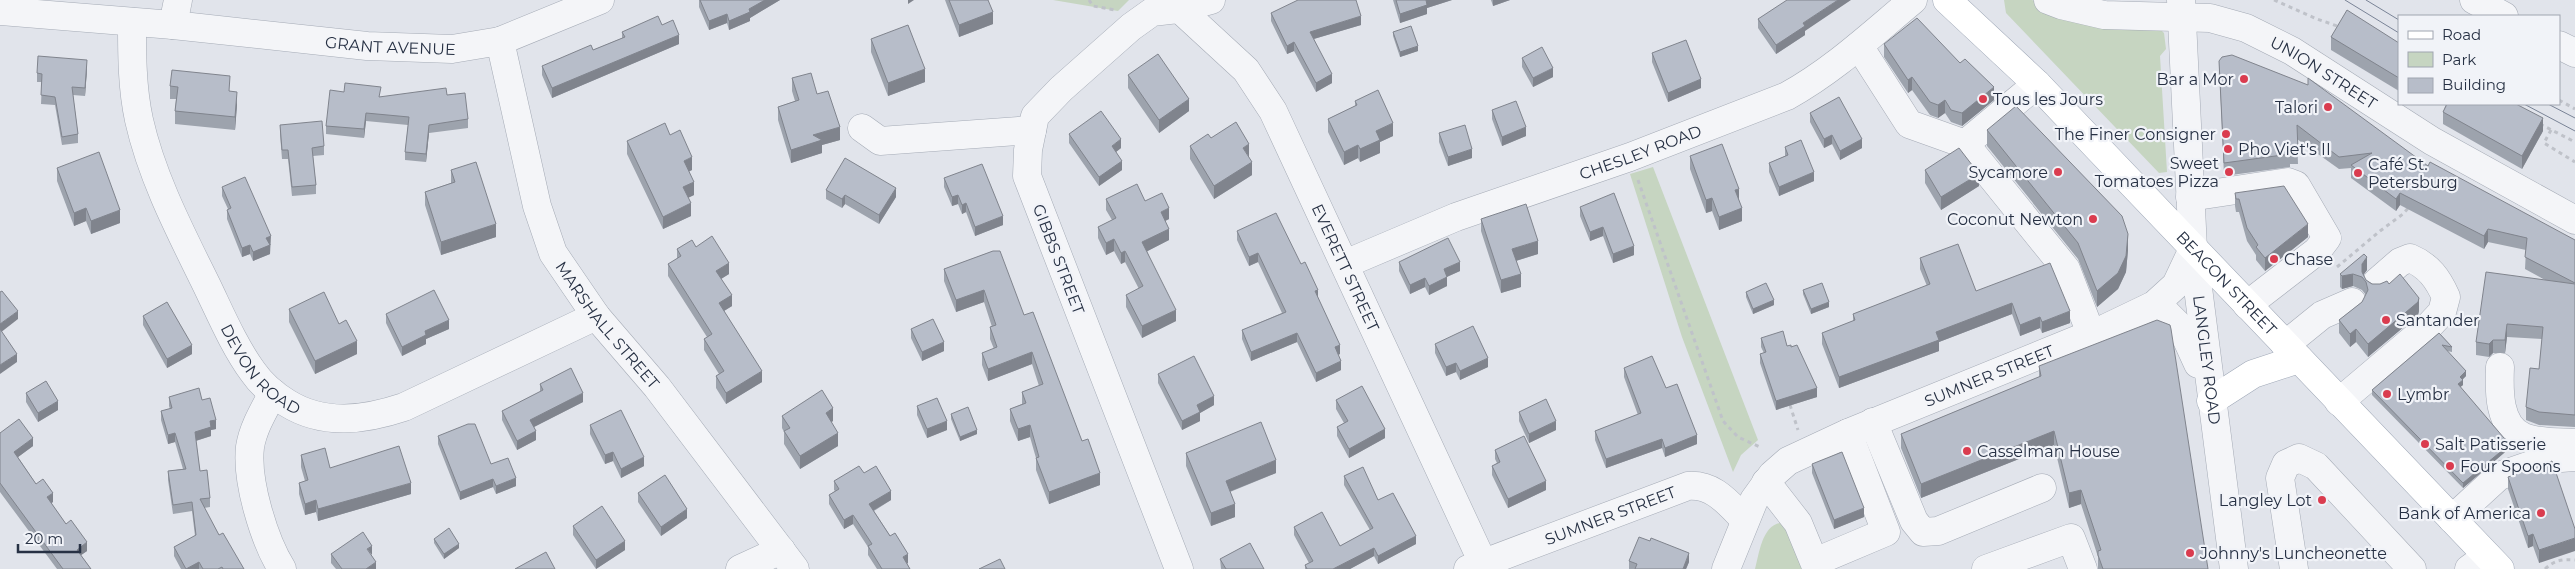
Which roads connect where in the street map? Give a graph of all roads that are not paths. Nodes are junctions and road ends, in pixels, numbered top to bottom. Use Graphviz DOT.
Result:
graph roads {
  1 [pos="600,0"];
  2 [pos="1211,0"];
  3 [pos="1913,0"];
  4 [pos="1947,0"];
  5 [pos="2048,0"];
  6 [pos="2474,0"];
  7 [pos="1174,4"];
  8 [pos="2181,9"];
  9 [pos="90,10"];
  10 [pos="0,11"];
  11 [pos="176,12"];
  12 [pos="2502,15"];
  13 [pos="132,22"];
  14 [pos="500,41"];
  15 [pos="1859,46"];
  16 [pos="2560,46"];
  17 [pos="2575,53"];
  18 [pos="2037,84"];
  19 [pos="862,128"];
  20 [pos="1032,130"];
  21 [pos="1965,144"];
  22 [pos="2190,197"];
  23 [pos="2575,220"];
  24 [pos="2193,249"];
  25 [pos="1345,264"];
  26 [pos="2377,282"];
  27 [pos="2352,302"];
  28 [pos="2157,304"];
  29 [pos="2247,305"];
  30 [pos="596,316"];
  31 [pos="2091,334"];
  32 [pos="2292,352"];
  33 [pos="2500,367"];
  34 [pos="273,393"];
  35 [pos="2211,397"];
  36 [pos="2339,402"];
  37 [pos="1873,422"];
  38 [pos="1848,433"];
  39 [pos="2575,443"];
  40 [pos="2575,457"];
  41 [pos="1766,482"];
  42 [pos="2042,488"];
  43 [pos="2452,519"];
  44 [pos="1745,520"];
  45 [pos="788,560"];
  46 [pos="2485,565"];
  47 [pos="1476,566"];
  48 [pos="1816,566"];
  49 [pos="282,569"];
  50 [pos="740,569"];
  51 [pos="1179,569"];
  52 [pos="1726,569"];
  53 [pos="1986,569"];
  54 [pos="2083,569"];
  55 [pos="2234,569"];
  56 [pos="2294,569"];
  57 [pos="2412,569"];
  1 -- 14 [label="street, GRANT AVENUE"];
  2 -- 7 [label="street, GIBBS STREET"];
  3 -- 15 [label="street, CHESLEY ROAD"];
  4 -- 18 [label="main road, BEACON STREET"];
  5 -- 8 [label="street, UNION STREET"];
  6 -- 12 [label="street"];
  7 -- 20 [label="street, GIBBS STREET"];
  7 -- 25 [label="street, EVERETT STREET"];
  8 -- 22 [label="street, LANGLEY ROAD"];
  8 -- 23 [label="street, UNION STREET"];
  9 -- 10 [label="street, GRANT AVENUE"];
  9 -- 13 [label="street, GRANT AVENUE"];
  11 -- 13 [label="street, GRANT AVENUE"];
  11 -- 14 [label="street, GRANT AVENUE"];
  13 -- 34 [label="street, DEVON ROAD"];
  14 -- 30 [label="street, MARSHALL STREET"];
  15 -- 21 [label="street"];
  15 -- 25 [label="street, CHESLEY ROAD"];
  16 -- 17 [label="street"];
  18 -- 21 [label="street"];
  18 -- 24 [label="main road, BEACON STREET"];
  19 -- 20 [label="street"];
  20 -- 51 [label="street, GIBBS STREET"];
  21 -- 31 [label="street"];
  22 -- 24 [label="street, LANGLEY ROAD"];
  22 -- 29 [label="street"];
  24 -- 28 [label="street, SUMNER STREET"];
  24 -- 29 [label="main road, BEACON STREET"];
  24 -- 35 [label="street, LANGLEY ROAD"];
  25 -- 47 [label="street, EVERETT STREET"];
  26 -- 36 [label="street"];
  27 -- 32 [label="street"];
  28 -- 31 [label="street, SUMNER STREET"];
  28 -- 35 [label="street"];
  29 -- 32 [label="main road, BEACON STREET"];
  30 -- 34 [label="street, DEVON ROAD"];
  30 -- 45 [label="street, MARSHALL STREET"];
  31 -- 37 [label="street, SUMNER STREET"];
  32 -- 35 [label="main road"];
  32 -- 36 [label="main road, BEACON STREET"];
  33 -- 39 [label="street"];
  34 -- 49 [label="street"];
  35 -- 55 [label="street, LANGLEY ROAD"];
  36 -- 43 [label="main road, BEACON STREET"];
  37 -- 38 [label="street, SUMNER STREET"];
  37 -- 42 [label="street"];
  38 -- 41 [label="street, SUMNER STREET"];
  38 -- 48 [label="street"];
  40 -- 43 [label="street"];
  41 -- 44 [label="street, SUMNER STREET"];
  41 -- 48 [label="street"];
  43 -- 46 [label="main road, BEACON STREET"];
  44 -- 47 [label="street, SUMNER STREET"];
  44 -- 52 [label="street, SUMNER STREET"];
  45 -- 50 [label="street"];
  53 -- 54 [label="street"];
  56 -- 57 [label="street"];
}
